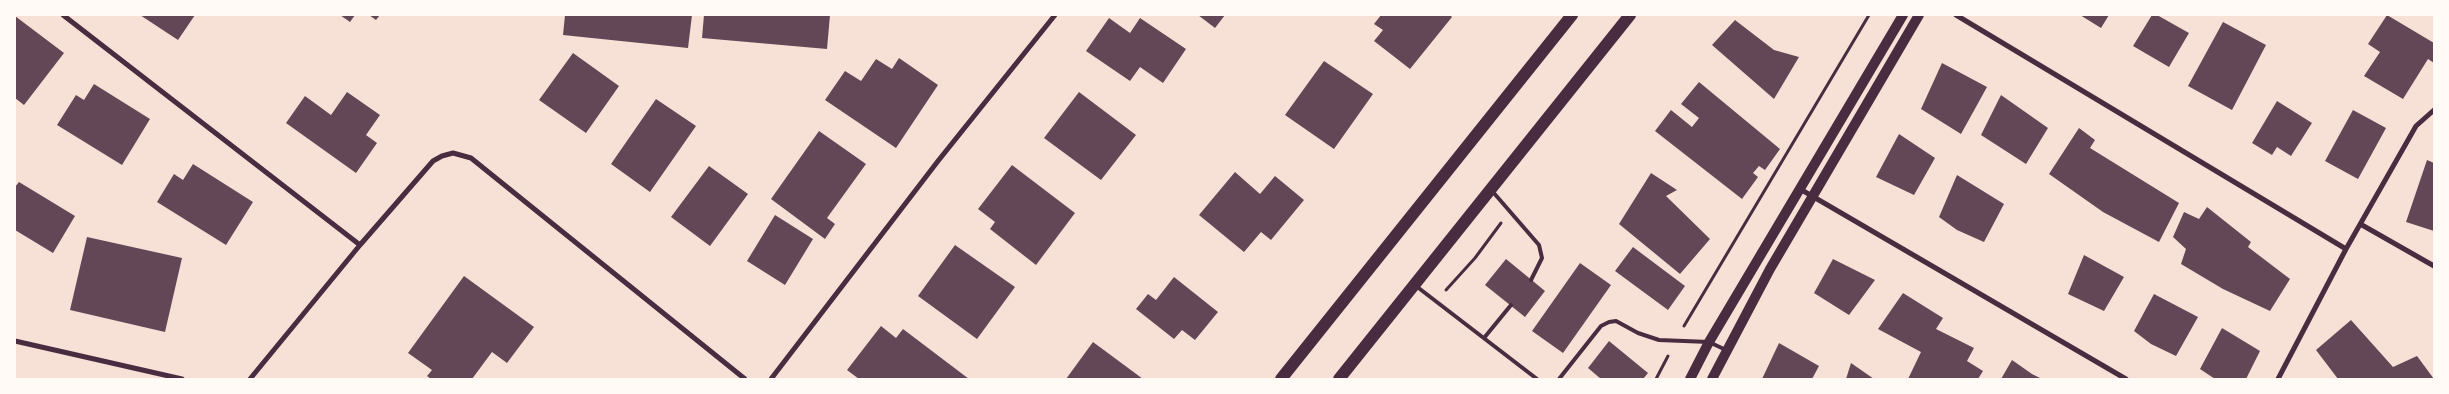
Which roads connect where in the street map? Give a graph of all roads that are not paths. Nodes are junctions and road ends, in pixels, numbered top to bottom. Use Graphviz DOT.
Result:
graph roads {
  1 [pos="63,15"];
  2 [pos="1055,15"];
  3 [pos="1572,15"];
  4 [pos="1630,15"];
  5 [pos="1903,15"];
  6 [pos="1919,15"];
  7 [pos="1956,15"];
  8 [pos="2434,110"];
  9 [pos="1491,189"];
  10 [pos="1799,189"];
  11 [pos="1812,199"];
  12 [pos="2362,225"];
  13 [pos="360,245"];
  14 [pos="2346,249"];
  15 [pos="2434,266"];
  16 [pos="1531,280"];
  17 [pos="1414,285"];
  18 [pos="1511,305"];
  19 [pos="1484,338"];
  20 [pos="15,341"];
  21 [pos="1709,342"];
  22 [pos="1726,350"];
  23 [pos="182,379"];
  24 [pos="250,379"];
  25 [pos="745,379"];
  26 [pos="771,379"];
  27 [pos="1281,379"];
  28 [pos="1339,379"];
  29 [pos="1537,379"];
  30 [pos="1559,379"];
  31 [pos="1690,379"];
  32 [pos="1712,379"];
  33 [pos="2126,379"];
  34 [pos="2278,379"];
  1 -- 13 [label="street"];
  2 -- 26 [label="street"];
  3 -- 27 [label="main road"];
  4 -- 9 [label="main road"];
  5 -- 10 [label="main road"];
  6 -- 11 [label="main road"];
  7 -- 14 [label="street"];
  8 -- 12 [label="street"];
  9 -- 16 [label="lane"];
  9 -- 17 [label="main road"];
  10 -- 11 [label="street"];
  10 -- 21 [label="main road"];
  11 -- 22 [label="main road"];
  11 -- 33 [label="street"];
  12 -- 14 [label="street"];
  12 -- 15 [label="street"];
  13 -- 24 [label="street"];
  13 -- 25 [label="street"];
  14 -- 34 [label="street"];
  17 -- 19 [label="lane"];
  17 -- 28 [label="main road"];
  18 -- 19 [label="lane"];
  19 -- 29 [label="lane"];
  20 -- 23 [label="street"];
  21 -- 22 [label="lane"];
  21 -- 30 [label="lane"];
  21 -- 31 [label="main road"];
  22 -- 32 [label="main road"];
}
